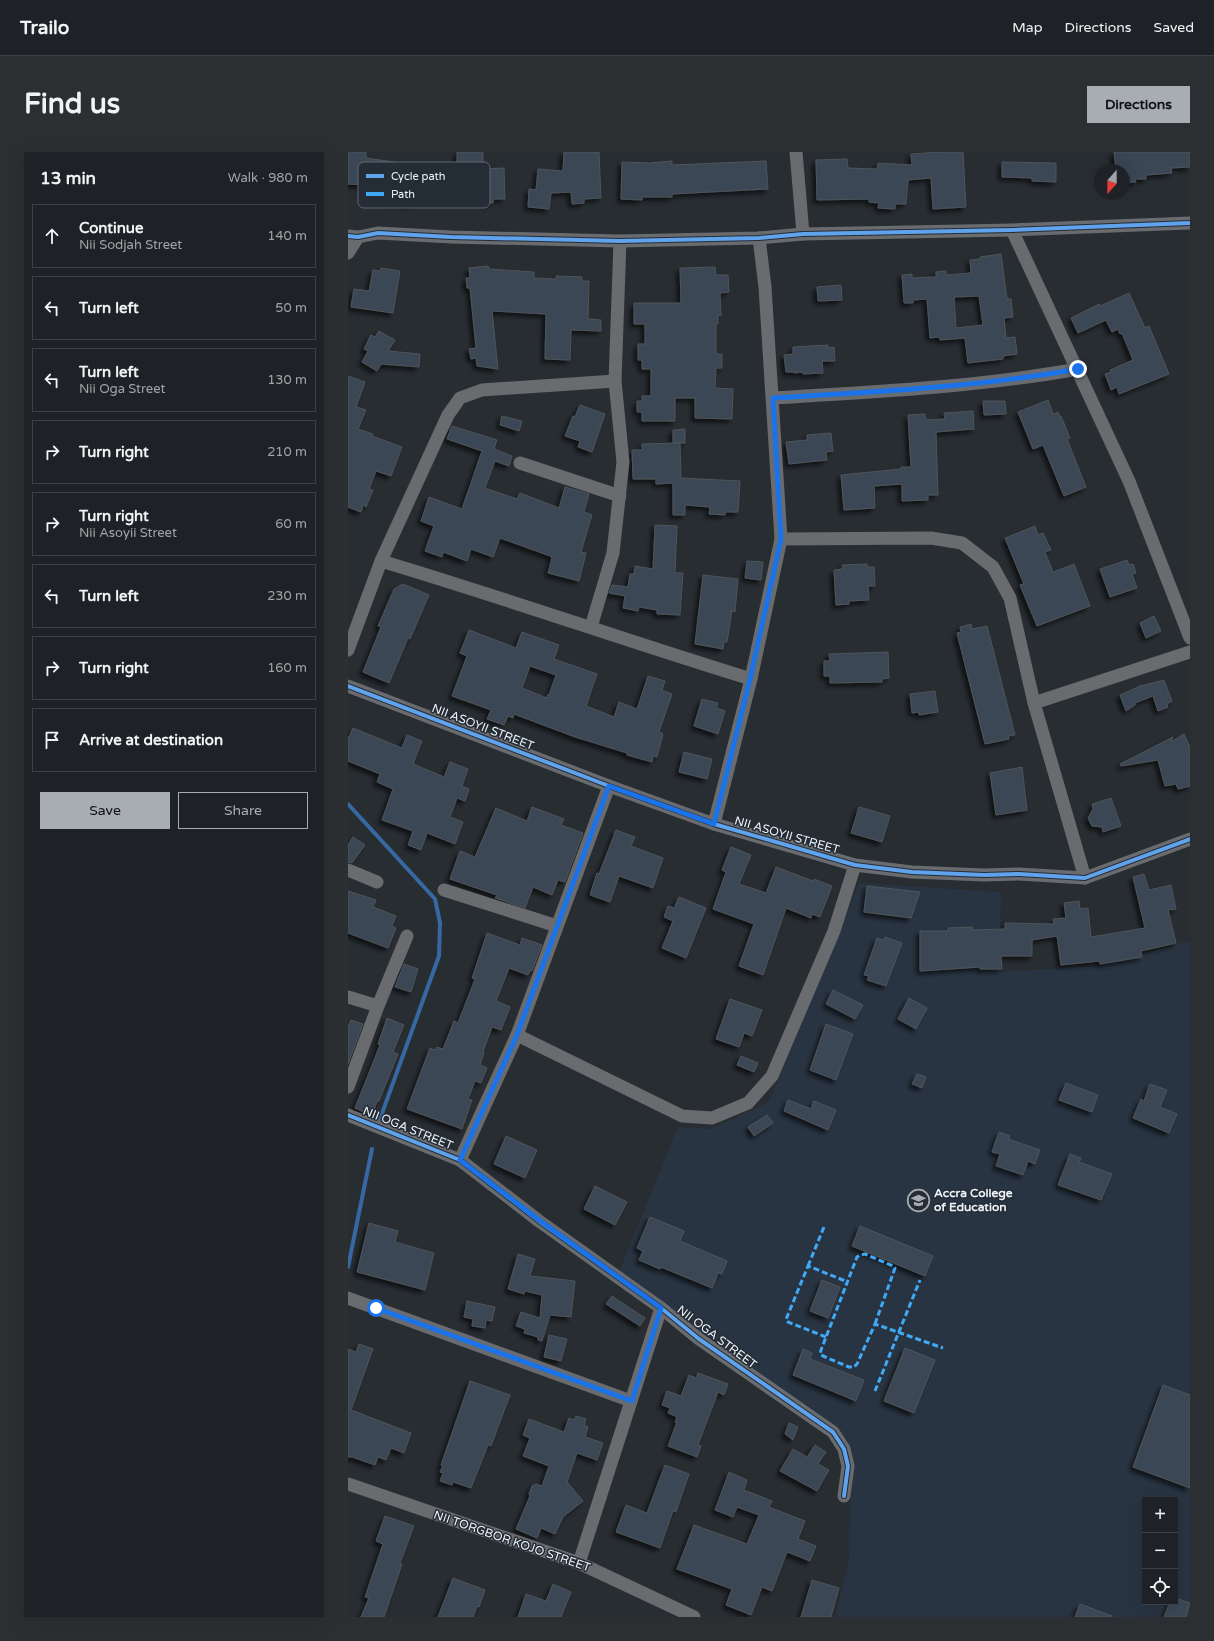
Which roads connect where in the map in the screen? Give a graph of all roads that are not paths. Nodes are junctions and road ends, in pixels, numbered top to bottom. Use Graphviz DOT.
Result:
graph roads {
  1 [pos="796,152"];
  2 [pos="1190,223"];
  3 [pos="1012,230"];
  4 [pos="803,234"];
  5 [pos="353,236"];
  6 [pos="759,238"];
  7 [pos="620,241"];
  8 [pos="348,253"];
  9 [pos="1078,369"];
  10 [pos="615,381"];
  11 [pos="773,398"];
  12 [pos="520,463"];
  13 [pos="620,496"];
  14 [pos="781,539"];
  15 [pos="381,561"];
  16 [pos="591,627"];
  17 [pos="1190,638"];
  18 [pos="348,650"];
  19 [pos="1190,652"];
  20 [pos="750,679"];
  21 [pos="348,686"];
  22 [pos="1034,703"];
  23 [pos="609,786"];
  24 [pos="714,824"];
  25 [pos="1190,839"];
  26 [pos="855,865"];
  27 [pos="348,870"];
  28 [pos="1085,878"];
  29 [pos="377,882"];
  30 [pos="444,890"];
  31 [pos="557,926"];
  32 [pos="407,936"];
  33 [pos="348,997"];
  34 [pos="378,1006"];
  35 [pos="517,1035"];
  36 [pos="348,1087"];
  37 [pos="348,1115"];
  38 [pos="460,1160"];
  39 [pos="348,1298"];
  40 [pos="661,1308"];
  41 [pos="632,1401"];
  42 [pos="348,1484"];
  43 [pos="844,1496"];
  44 [pos="579,1563"];
  45 [pos="694,1617"];
  1 -- 4 [label="street"];
  2 -- 3 [label="street"];
  3 -- 4 [label="street"];
  3 -- 9 [label="street"];
  4 -- 6 [label="street"];
  5 -- 7 [label="street"];
  5 -- 8 [label="street"];
  6 -- 7 [label="street"];
  6 -- 11 [label="street"];
  7 -- 10 [label="street"];
  9 -- 11 [label="street"];
  9 -- 17 [label="street"];
  10 -- 13 [label="street"];
  10 -- 15 [label="street"];
  11 -- 14 [label="street"];
  12 -- 13 [label="street"];
  13 -- 16 [label="street"];
  14 -- 20 [label="street"];
  14 -- 22 [label="street"];
  15 -- 16 [label="street"];
  15 -- 18 [label="street"];
  16 -- 20 [label="street"];
  19 -- 22 [label="street"];
  20 -- 24 [label="street"];
  21 -- 23 [label="street, NII ASOYII STREET"];
  22 -- 28 [label="street"];
  23 -- 24 [label="street, NII ASOYII STREET"];
  23 -- 31 [label="street"];
  24 -- 26 [label="street, NII ASOYII STREET"];
  25 -- 28 [label="street, NII ASOYII STREET"];
  26 -- 28 [label="street, NII ASOYII STREET"];
  26 -- 35 [label="street"];
  27 -- 29 [label="street"];
  30 -- 31 [label="street"];
  31 -- 35 [label="street"];
  32 -- 34 [label="street"];
  33 -- 34 [label="street"];
  34 -- 36 [label="street"];
  35 -- 38 [label="street"];
  37 -- 38 [label="street, NII OGA STREET"];
  38 -- 40 [label="street, NII OGA STREET"];
  39 -- 41 [label="street"];
  40 -- 41 [label="street"];
  40 -- 43 [label="street, NII OGA STREET"];
  41 -- 44 [label="street"];
  42 -- 44 [label="street, NII TORGBOR KOJO STREET"];
  44 -- 45 [label="street, NII TORGBOR KOJO STREET"];
}
